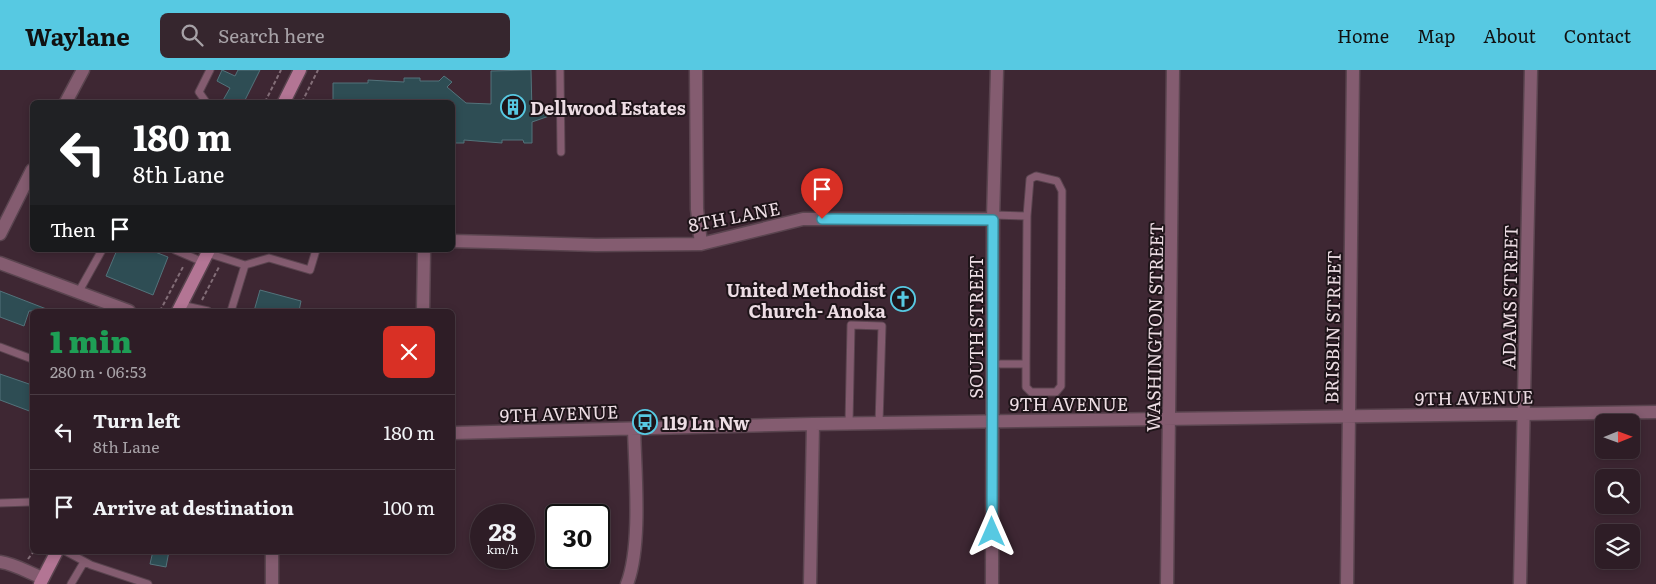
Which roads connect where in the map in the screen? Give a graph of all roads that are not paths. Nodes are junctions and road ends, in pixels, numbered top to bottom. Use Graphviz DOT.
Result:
graph roads {
  1 [pos="83,70"];
  2 [pos="210,70"];
  3 [pos="300,70"];
  4 [pos="560,70"];
  5 [pos="696,70"];
  6 [pos="997,70"];
  7 [pos="1173,70"];
  8 [pos="1353,70"];
  9 [pos="1531,70"];
  10 [pos="67,100"];
  11 [pos="205,100"];
  12 [pos="285,100"];
  13 [pos="561,152"];
  14 [pos="30,174"];
  15 [pos="1027,216"];
  16 [pos="993,217"];
  17 [pos="0,234"];
  18 [pos="455,241"];
  19 [pos="701,244"];
  20 [pos="101,252"];
  21 [pos="179,252"];
  22 [pos="315,252"];
  23 [pos="424,252"];
  24 [pos="206,255"];
  25 [pos="0,263"];
  26 [pos="245,265"];
  27 [pos="78,293"];
  28 [pos="180,308"];
  29 [pos="119,309"];
  30 [pos="198,309"];
  31 [pos="232,309"];
  32 [pos="423,309"];
  33 [pos="0,347"];
  34 [pos="30,359"];
  35 [pos="993,364"];
  36 [pos="1026,364"];
  37 [pos="1656,412"];
  38 [pos="1525,414"];
  39 [pos="1349,416"];
  40 [pos="1170,420"];
  41 [pos="992,421"];
  42 [pos="879,423"];
  43 [pos="813,424"];
  44 [pos="849,424"];
  45 [pos="634,428"];
  46 [pos="455,433"];
  47 [pos="30,502"];
  48 [pos="0,503"];
  49 [pos="56,554"];
  50 [pos="70,554"];
  51 [pos="272,554"];
  52 [pos="0,562"];
  53 [pos="84,562"];
  54 [pos="42,581"];
  55 [pos="71,584"];
  56 [pos="148,584"];
  57 [pos="272,584"];
  58 [pos="627,584"];
  59 [pos="810,584"];
  60 [pos="992,584"];
  61 [pos="1167,584"];
  62 [pos="1347,584"];
  63 [pos="1520,584"];
  1 -- 10 [label="street"];
  2 -- 11 [label="lane"];
  3 -- 12 [label="main road"];
  4 -- 13 [label="lane"];
  5 -- 19 [label="street"];
  6 -- 16 [label="street, SOUTH STREET"];
  7 -- 40 [label="street, WASHINGTON STREET"];
  8 -- 39 [label="street, BRISBIN STREET"];
  9 -- 38 [label="street, ADAMS STREET"];
  14 -- 17 [label="street"];
  15 -- 16 [label="lane"];
  15 -- 36 [label="lane"];
  15 -- 36 [label="lane"];
  16 -- 19 [label="street, 8TH LANE"];
  16 -- 35 [label="street, SOUTH STREET"];
  18 -- 19 [label="street, 8TH LANE"];
  20 -- 27 [label="lane"];
  21 -- 24 [label="lane"];
  22 -- 26 [label="lane"];
  23 -- 32 [label="street"];
  24 -- 26 [label="lane"];
  24 -- 28 [label="main road"];
  25 -- 27 [label="street"];
  26 -- 31 [label="lane"];
  27 -- 29 [label="street"];
  28 -- 30 [label="lane"];
  33 -- 34 [label="lane"];
  35 -- 36 [label="lane"];
  35 -- 41 [label="street, SOUTH STREET"];
  37 -- 38 [label="street, 9TH AVENUE"];
  38 -- 39 [label="street, 9TH AVENUE"];
  38 -- 63 [label="street, ADAMS STREET"];
  39 -- 40 [label="street, 9TH AVENUE"];
  39 -- 62 [label="street, BRISBIN STREET"];
  40 -- 41 [label="street, 9TH AVENUE"];
  40 -- 61 [label="street, WASHINGTON STREET"];
  41 -- 42 [label="street, 9TH AVENUE"];
  41 -- 60 [label="street, SOUTH STREET"];
  42 -- 44 [label="street, 9TH AVENUE"];
  42 -- 44 [label="lane"];
  43 -- 44 [label="street, 9TH AVENUE"];
  43 -- 45 [label="street, 9TH AVENUE"];
  43 -- 59 [label="street"];
  45 -- 46 [label="street, 9TH AVENUE"];
  45 -- 58 [label="street"];
  47 -- 48 [label="lane"];
  49 -- 54 [label="main road"];
  50 -- 53 [label="lane"];
  51 -- 57 [label="street"];
  52 -- 54 [label="street"];
  53 -- 55 [label="lane"];
  53 -- 56 [label="lane"];
}
